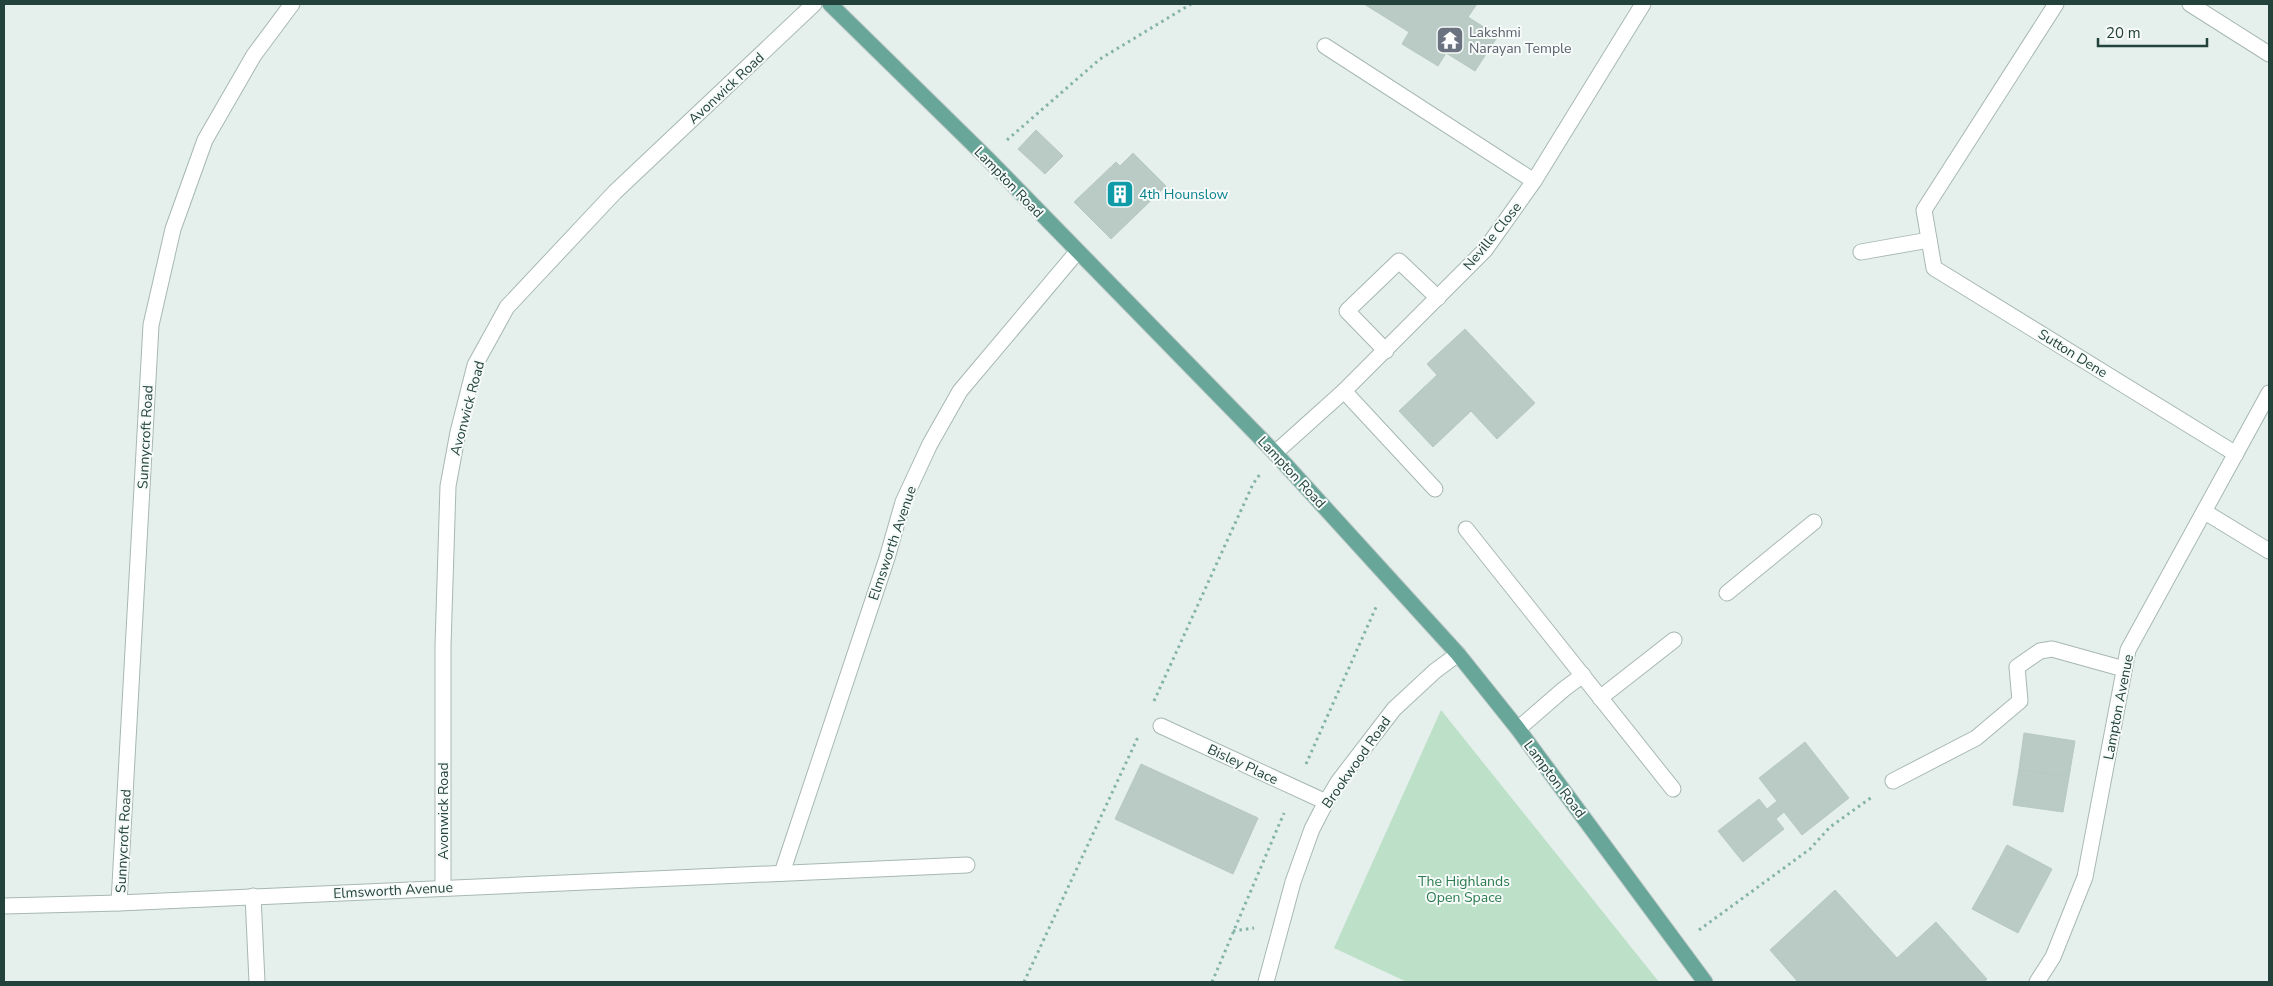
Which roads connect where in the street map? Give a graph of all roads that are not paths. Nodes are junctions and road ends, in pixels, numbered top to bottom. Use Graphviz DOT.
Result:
graph roads {
  1 [pos="292,4"];
  2 [pos="814,4"];
  3 [pos="830,4"];
  4 [pos="1643,4"];
  5 [pos="2056,4"];
  6 [pos="2190,4"];
  7 [pos="1325,46"];
  8 [pos="2269,54"];
  9 [pos="1534,181"];
  10 [pos="1929,240"];
  11 [pos="1077,252"];
  12 [pos="1861,252"];
  13 [pos="1438,298"];
  14 [pos="1386,351"];
  15 [pos="1344,392"];
  16 [pos="2269,394"];
  17 [pos="1275,453"];
  18 [pos="2236,454"];
  19 [pos="1435,490"];
  20 [pos="2205,512"];
  21 [pos="1814,522"];
  22 [pos="1466,529"];
  23 [pos="2269,550"];
  24 [pos="1728,593"];
  25 [pos="1674,640"];
  26 [pos="1458,654"];
  27 [pos="2124,669"];
  28 [pos="1583,675"];
  29 [pos="1600,698"];
  30 [pos="1161,726"];
  31 [pos="1518,729"];
  32 [pos="1893,781"];
  33 [pos="1674,789"];
  34 [pos="1326,802"];
  35 [pos="966,866"];
  36 [pos="782,873"];
  37 [pos="443,887"];
  38 [pos="253,896"];
  39 [pos="119,903"];
  40 [pos="4,906"];
  41 [pos="257,982"];
  42 [pos="1266,982"];
  43 [pos="1706,982"];
  44 [pos="2037,982"];
  1 -- 39 [label="street, Sunnycroft Road"];
  2 -- 37 [label="street, Avonwick Road"];
  3 -- 11 [label="main road, Lampton Road"];
  4 -- 9 [label="street, Neville Close"];
  5 -- 10 [label="street, Sutton Dene"];
  6 -- 8 [label="street"];
  7 -- 9 [label="street"];
  9 -- 13 [label="street, Neville Close"];
  10 -- 12 [label="street"];
  10 -- 18 [label="street, Sutton Dene"];
  11 -- 17 [label="main road, Lampton Road"];
  11 -- 36 [label="street, Elmsworth Avenue"];
  13 -- 14 [label="street, Neville Close"];
  13 -- 14 [label="street"];
  14 -- 15 [label="street, Neville Close"];
  15 -- 17 [label="street, Neville Close"];
  15 -- 19 [label="street"];
  16 -- 18 [label="street, Lampton Avenue"];
  17 -- 26 [label="main road, Lampton Road"];
  18 -- 20 [label="street, Lampton Avenue"];
  20 -- 23 [label="street"];
  20 -- 27 [label="street, Lampton Avenue"];
  21 -- 24 [label="street"];
  22 -- 28 [label="street"];
  25 -- 29 [label="street"];
  26 -- 31 [label="main road, Lampton Road"];
  26 -- 34 [label="street, Brookwood Road"];
  27 -- 32 [label="street"];
  27 -- 44 [label="street, Lampton Avenue"];
  28 -- 29 [label="street"];
  28 -- 31 [label="street"];
  29 -- 33 [label="street"];
  30 -- 34 [label="street, Bisley Place"];
  31 -- 43 [label="main road, Lampton Road"];
  34 -- 42 [label="street, Brookwood Road"];
  35 -- 36 [label="street, Elmsworth Avenue"];
  36 -- 37 [label="street, Elmsworth Avenue"];
  37 -- 38 [label="street, Elmsworth Avenue"];
  38 -- 39 [label="street, Elmsworth Avenue"];
  38 -- 41 [label="street"];
  39 -- 40 [label="street, Elmsworth Avenue"];
}
